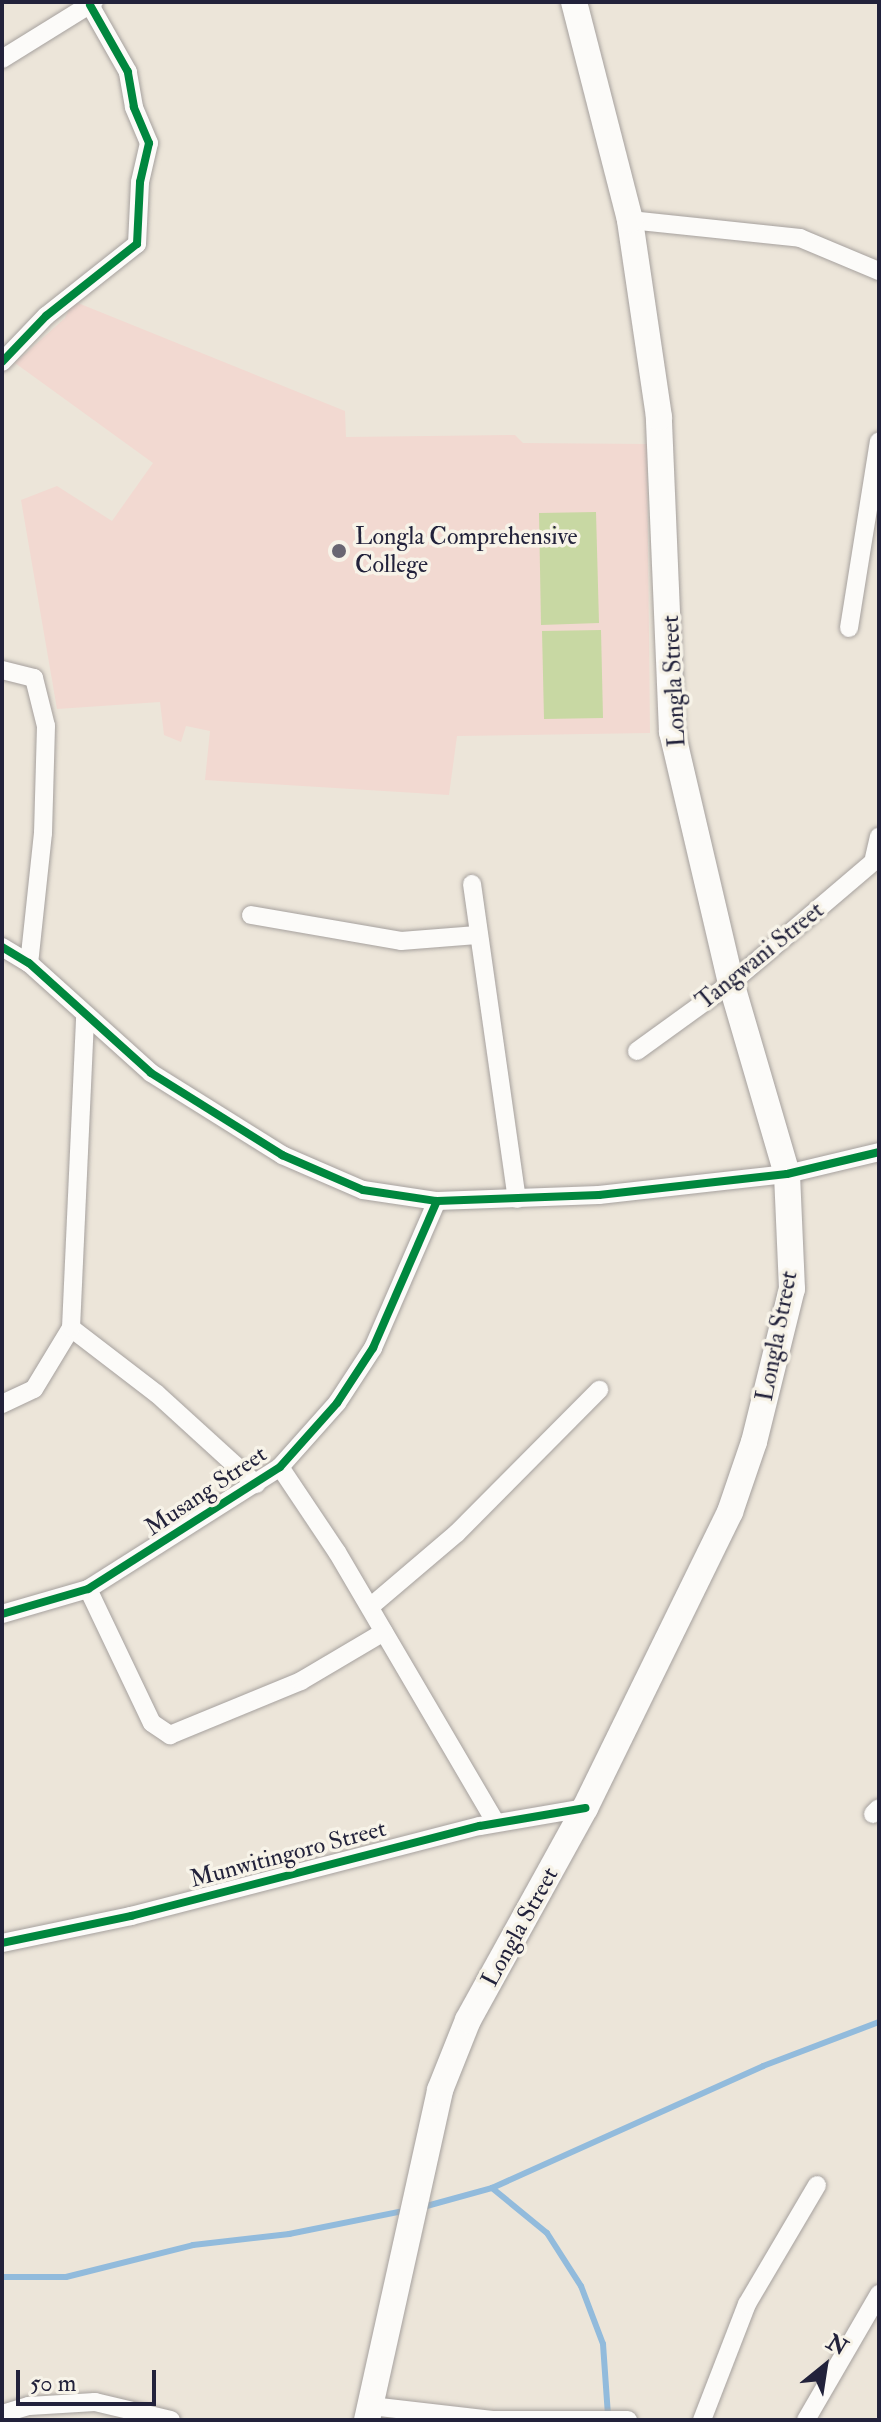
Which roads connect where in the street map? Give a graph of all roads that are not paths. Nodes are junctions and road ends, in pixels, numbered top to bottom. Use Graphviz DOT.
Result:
graph roads {
  1 [pos="574,2"];
  2 [pos="92,3"];
  3 [pos="2,59"];
  4 [pos="630,220"];
  5 [pos="879,271"];
  6 [pos="2,362"];
  7 [pos="879,441"];
  8 [pos="849,628"];
  9 [pos="2,670"];
  10 [pos="879,837"];
  11 [pos="876,857"];
  12 [pos="472,884"];
  13 [pos="251,915"];
  14 [pos="477,935"];
  15 [pos="2,947"];
  16 [pos="29,963"];
  17 [pos="731,983"];
  18 [pos="85,1018"];
  19 [pos="637,1051"];
  20 [pos="879,1152"];
  21 [pos="787,1174"];
  22 [pos="517,1199"];
  23 [pos="437,1201"];
  24 [pos="71,1328"];
  25 [pos="599,1390"];
  26 [pos="2,1404"];
  27 [pos="280,1467"];
  28 [pos="256,1484"];
  29 [pos="88,1589"];
  30 [pos="370,1607"];
  31 [pos="2,1614"];
  32 [pos="384,1632"];
  33 [pos="585,1808"];
  34 [pos="496,1823"];
  35 [pos="2,1943"];
  36 [pos="817,2185"];
  37 [pos="879,2294"];
  38 [pos="369,2413"];
  39 [pos="2,2414"];
  40 [pos="602,2419"];
  41 [pos="617,2419"];
  42 [pos="171,2420"];
  43 [pos="628,2420"];
  44 [pos="702,2420"];
  45 [pos="806,2420"];
  1 -- 4 [label="main road, Longla Street"];
  2 -- 3 [label="street"];
  2 -- 6 [label="street"];
  4 -- 5 [label="street"];
  4 -- 17 [label="main road, Longla Street"];
  7 -- 8 [label="street"];
  9 -- 16 [label="street"];
  10 -- 11 [label="street"];
  11 -- 17 [label="street, Tangwani Street"];
  12 -- 14 [label="street"];
  13 -- 14 [label="street"];
  14 -- 22 [label="street"];
  15 -- 16 [label="street"];
  16 -- 18 [label="street"];
  17 -- 19 [label="street, Tangwani Street"];
  17 -- 21 [label="main road, Longla Street"];
  18 -- 23 [label="street"];
  18 -- 24 [label="street"];
  20 -- 21 [label="street"];
  21 -- 22 [label="street"];
  21 -- 33 [label="main road, Longla Street"];
  22 -- 23 [label="street"];
  23 -- 27 [label="street, Musang Street"];
  24 -- 26 [label="street"];
  24 -- 28 [label="street"];
  25 -- 30 [label="street"];
  27 -- 28 [label="street, Musang Street"];
  27 -- 30 [label="street"];
  28 -- 29 [label="street, Musang Street"];
  29 -- 31 [label="street, Musang Street"];
  29 -- 32 [label="street"];
  30 -- 32 [label="street"];
  32 -- 34 [label="street"];
  33 -- 34 [label="street, Munwitingoro Street"];
  33 -- 38 [label="main road, Longla Street"];
  34 -- 35 [label="street, Munwitingoro Street"];
  36 -- 44 [label="street"];
  37 -- 45 [label="street"];
  38 -- 40 [label="street"];
  39 -- 42 [label="street"];
  40 -- 41 [label="street"];
  41 -- 43 [label="street"];
}
